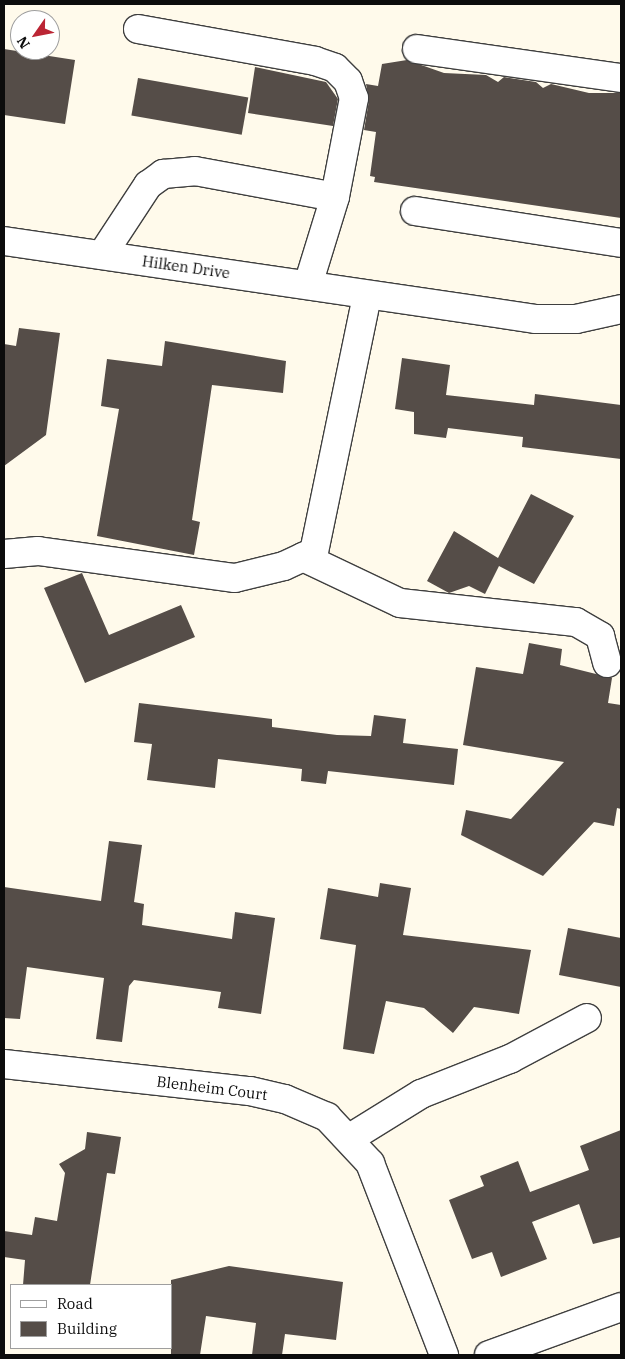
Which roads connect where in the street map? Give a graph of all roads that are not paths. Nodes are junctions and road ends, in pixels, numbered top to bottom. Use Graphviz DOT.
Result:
graph roads {
  1 [pos="138,29"];
  2 [pos="417,49"];
  3 [pos="621,78"];
  4 [pos="335,197"];
  5 [pos="415,211"];
  6 [pos="4,241"];
  7 [pos="621,243"];
  8 [pos="102,255"];
  9 [pos="308,285"];
  10 [pos="367,297"];
  11 [pos="621,309"];
  12 [pos="4,554"];
  13 [pos="308,554"];
  14 [pos="607,663"];
  15 [pos="587,1018"];
  16 [pos="4,1064"];
  17 [pos="350,1138"];
  18 [pos="621,1307"];
  19 [pos="444,1355"];
  20 [pos="489,1355"];
  1 -- 4 [label="street"];
  2 -- 3 [label="street"];
  4 -- 8 [label="street"];
  4 -- 9 [label="street"];
  5 -- 7 [label="street"];
  6 -- 8 [label="street, Hilken Drive"];
  8 -- 9 [label="street, Hilken Drive"];
  9 -- 10 [label="street, Hilken Drive"];
  10 -- 11 [label="street, Hilken Drive"];
  10 -- 13 [label="street"];
  12 -- 13 [label="street"];
  13 -- 14 [label="street"];
  15 -- 17 [label="street"];
  16 -- 17 [label="street, Blenheim Court"];
  17 -- 19 [label="street, Blenheim Court"];
  18 -- 20 [label="street"];
}
